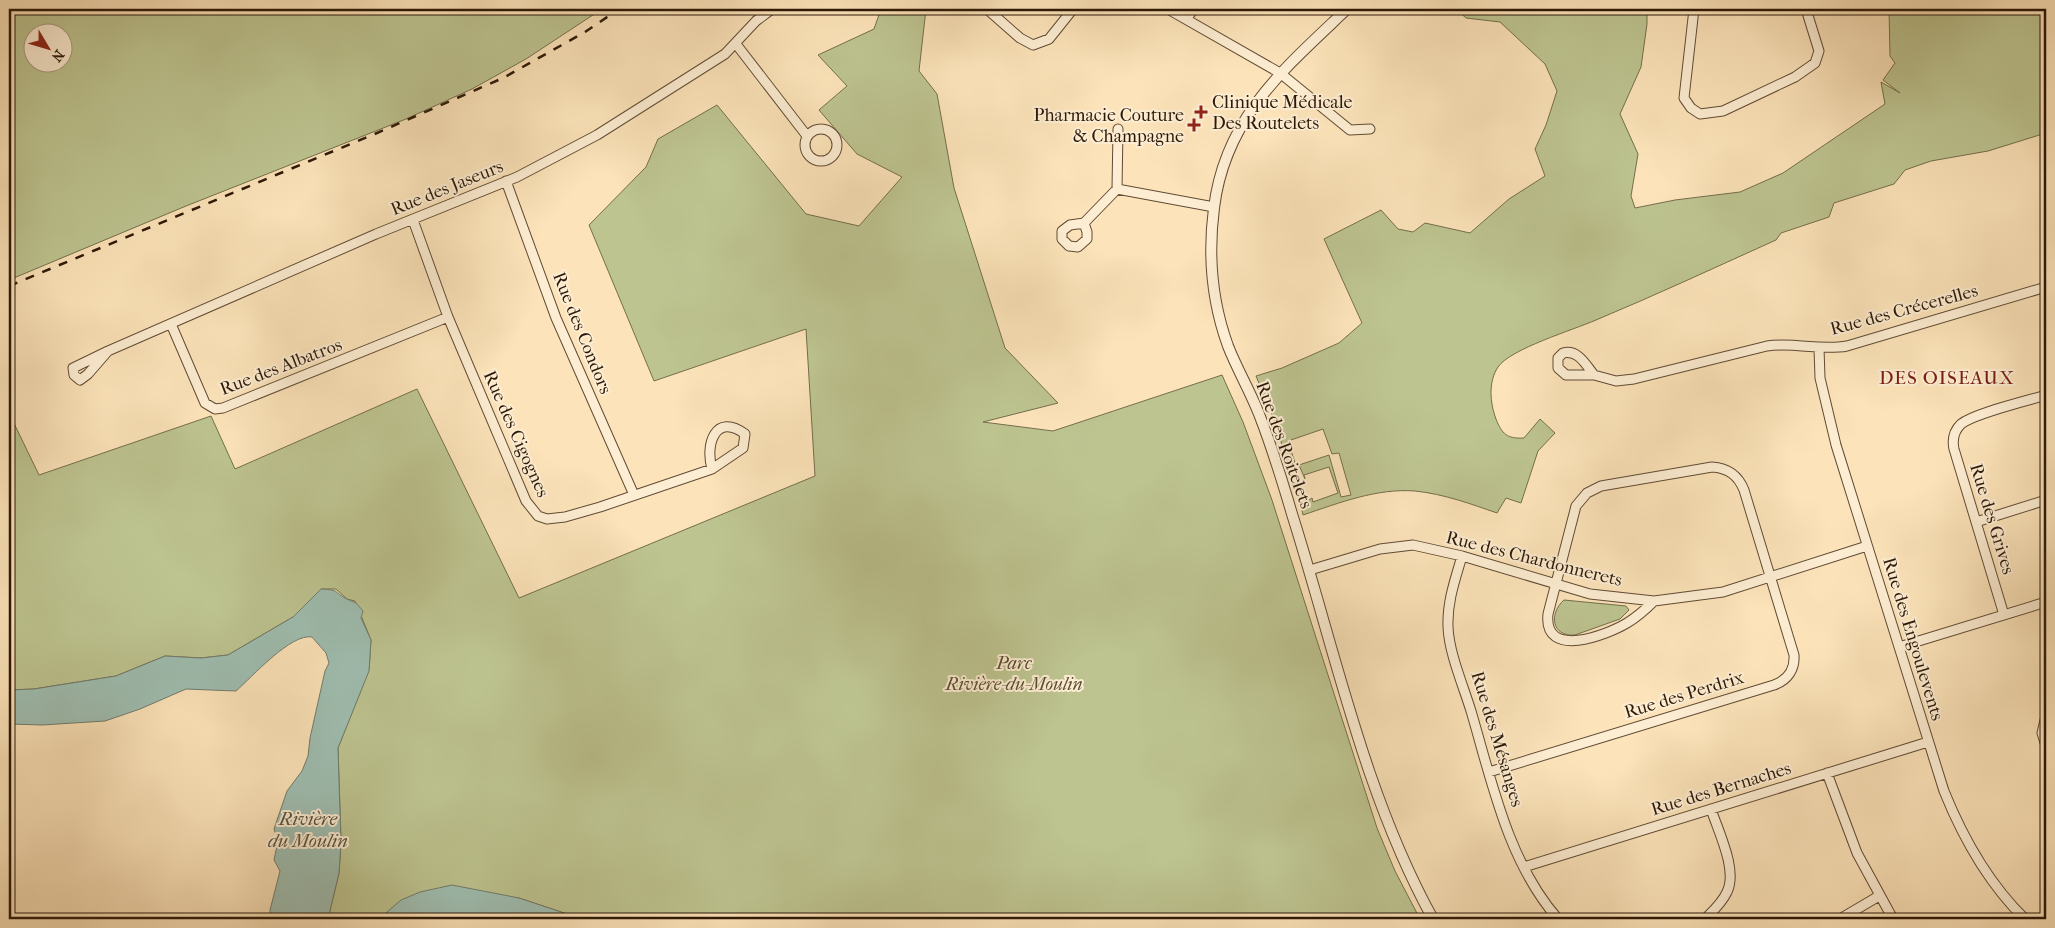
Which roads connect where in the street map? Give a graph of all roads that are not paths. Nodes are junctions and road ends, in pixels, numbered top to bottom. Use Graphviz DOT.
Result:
graph roads {
  1 [pos="772,9"];
  2 [pos="987,9"];
  3 [pos="1073,9"];
  4 [pos="1168,9"];
  5 [pos="1194,9"];
  6 [pos="1347,9"];
  7 [pos="1694,9"];
  8 [pos="1806,9"];
  9 [pos="1186,19"];
  10 [pos="736,44"];
  11 [pos="1280,73"];
  12 [pos="1370,129"];
  13 [pos="1118,130"];
  14 [pos="807,136"];
  15 [pos="506,181"];
  16 [pos="1117,189"];
  17 [pos="1214,207"];
  18 [pos="413,220"];
  19 [pos="1084,223"];
  20 [pos="2046,287"];
  21 [pos="448,318"];
  22 [pos="171,324"];
  23 [pos="1819,348"];
  24 [pos="108,351"];
  25 [pos="1594,375"];
  26 [pos="2046,395"];
  27 [pos="712,469"];
  28 [pos="634,495"];
  29 [pos="2046,500"];
  30 [pos="1976,522"];
  31 [pos="1867,546"];
  32 [pos="1462,556"];
  33 [pos="1310,570"];
  34 [pos="1770,578"];
  35 [pos="1554,584"];
  36 [pos="1654,601"];
  37 [pos="2046,602"];
  38 [pos="2004,615"];
  39 [pos="1899,647"];
  40 [pos="2046,716"];
  41 [pos="1928,742"];
  42 [pos="2046,746"];
  43 [pos="1490,772"];
  44 [pos="1828,773"];
  45 [pos="1711,809"];
  46 [pos="1524,867"];
  47 [pos="1879,896"];
  48 [pos="1433,919"];
  49 [pos="1558,919"];
  50 [pos="1705,919"];
  51 [pos="1840,919"];
  52 [pos="1893,919"];
  53 [pos="2025,919"];
  1 -- 10 [label="street, Rue des Jaseurs"];
  2 -- 3 [label="street"];
  4 -- 9 [label="street"];
  5 -- 9 [label="street"];
  6 -- 11 [label="street, Rue des Roitelets"];
  7 -- 8 [label="street"];
  9 -- 11 [label="street"];
  10 -- 14 [label="street"];
  10 -- 15 [label="street, Rue des Jaseurs"];
  11 -- 12 [label="street"];
  11 -- 17 [label="street, Rue des Roitelets"];
  13 -- 16 [label="street"];
  15 -- 18 [label="street, Rue des Jaseurs"];
  15 -- 28 [label="street, Rue des Condors"];
  16 -- 17 [label="street"];
  16 -- 19 [label="street"];
  17 -- 33 [label="street, Rue des Roitelets"];
  18 -- 21 [label="street, Rue des Cigognes"];
  18 -- 22 [label="street, Rue des Jaseurs"];
  20 -- 23 [label="street, Rue des Crécerelles"];
  21 -- 22 [label="street, Rue des Albatros"];
  21 -- 28 [label="street, Rue des Cigognes"];
  22 -- 24 [label="street, Rue des Jaseurs"];
  23 -- 25 [label="street, Rue des Crécerelles"];
  23 -- 31 [label="street, Rue des Engoulevents"];
  26 -- 30 [label="street, Rue des Grives"];
  27 -- 27 [label="street, Rue des Cigognes"];
  27 -- 28 [label="street, Rue des Cigognes"];
  29 -- 30 [label="street"];
  30 -- 38 [label="street, Rue des Grives"];
  31 -- 34 [label="street, Rue des Chardonnerets"];
  31 -- 39 [label="street, Rue des Engoulevents"];
  32 -- 33 [label="street, Rue des Chardonnerets"];
  32 -- 35 [label="street, Rue des Chardonnerets"];
  32 -- 43 [label="street, Rue des Mésanges"];
  33 -- 48 [label="street, Rue des Roitelets"];
  34 -- 35 [label="street, Rue des Perdrix"];
  34 -- 36 [label="street, Rue des Chardonnerets"];
  34 -- 43 [label="street, Rue des Perdrix"];
  35 -- 36 [label="street, Rue des Chardonnerets"];
  35 -- 36 [label="street, Rue des Perdrix"];
  37 -- 38 [label="street"];
  38 -- 39 [label="street"];
  39 -- 41 [label="street, Rue des Engoulevents"];
  40 -- 42 [label="street"];
  41 -- 44 [label="street, Rue des Bernaches"];
  41 -- 53 [label="street, Rue des Engoulevents"];
  43 -- 46 [label="street, Rue des Mésanges"];
  44 -- 45 [label="street, Rue des Bernaches"];
  44 -- 47 [label="street"];
  45 -- 46 [label="street, Rue des Bernaches"];
  45 -- 50 [label="street"];
  46 -- 49 [label="street, Rue des Mésanges"];
  47 -- 51 [label="street"];
  47 -- 52 [label="street"];
}
